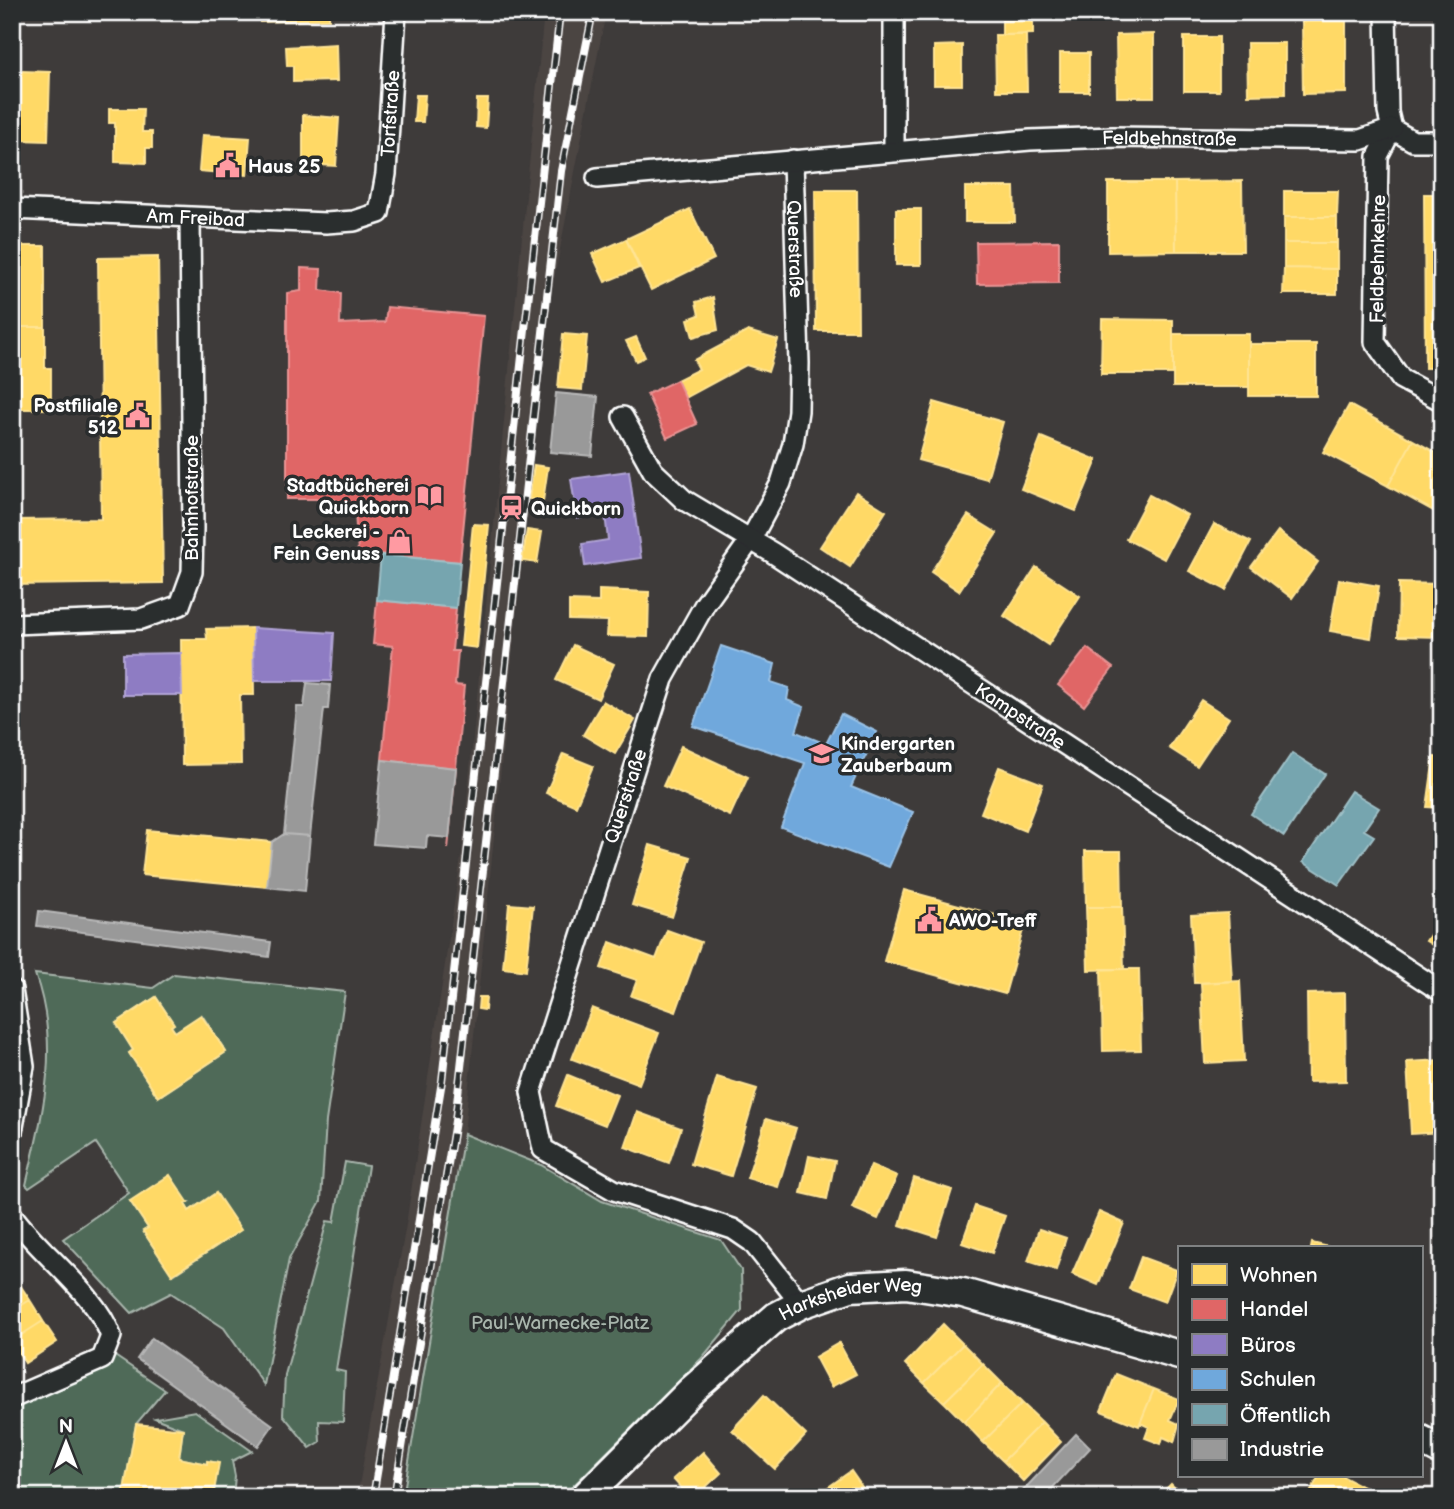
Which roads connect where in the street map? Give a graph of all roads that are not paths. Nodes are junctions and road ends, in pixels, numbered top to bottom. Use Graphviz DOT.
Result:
graph roads {
  1 [pos="396,12"];
  2 [pos="894,12"];
  3 [pos="1386,12"];
  4 [pos="1392,129"];
  5 [pos="1442,141"];
  6 [pos="894,151"];
  7 [pos="793,160"];
  8 [pos="597,178"];
  9 [pos="12,209"];
  10 [pos="379,213"];
  11 [pos="190,219"];
  12 [pos="1442,401"];
  13 [pos="623,417"];
  14 [pos="751,539"];
  15 [pos="12,624"];
  16 [pos="12,990"];
  17 [pos="1442,992"];
  18 [pos="12,1132"];
  19 [pos="12,1215"];
  20 [pos="801,1304"];
  21 [pos="1178,1355"];
  22 [pos="12,1398"];
  23 [pos="1422,1441"];
  24 [pos="1442,1451"];
  25 [pos="585,1497"];
  1 -- 10 [label="street, Torfstraße"];
  2 -- 6 [label="street"];
  3 -- 4 [label="street"];
  4 -- 5 [label="street"];
  4 -- 6 [label="street, Feldbehnstraße"];
  4 -- 12 [label="street, Feldbehnkehre"];
  6 -- 7 [label="street, Feldbehnstraße"];
  7 -- 8 [label="street, Feldbehnstraße"];
  7 -- 14 [label="street, Querstraße"];
  9 -- 11 [label="street, Am Freibad"];
  10 -- 11 [label="street, Am Freibad"];
  11 -- 15 [label="street, Bahnhofstraße"];
  13 -- 14 [label="street, Kampstraße"];
  14 -- 17 [label="street, Kampstraße"];
  14 -- 20 [label="street, Querstraße"];
  16 -- 18 [label="street"];
  19 -- 22 [label="street"];
  20 -- 21 [label="main road, Harksheider Weg"];
  20 -- 25 [label="main road, Harksheider Weg"];
  23 -- 24 [label="main road"];
}
